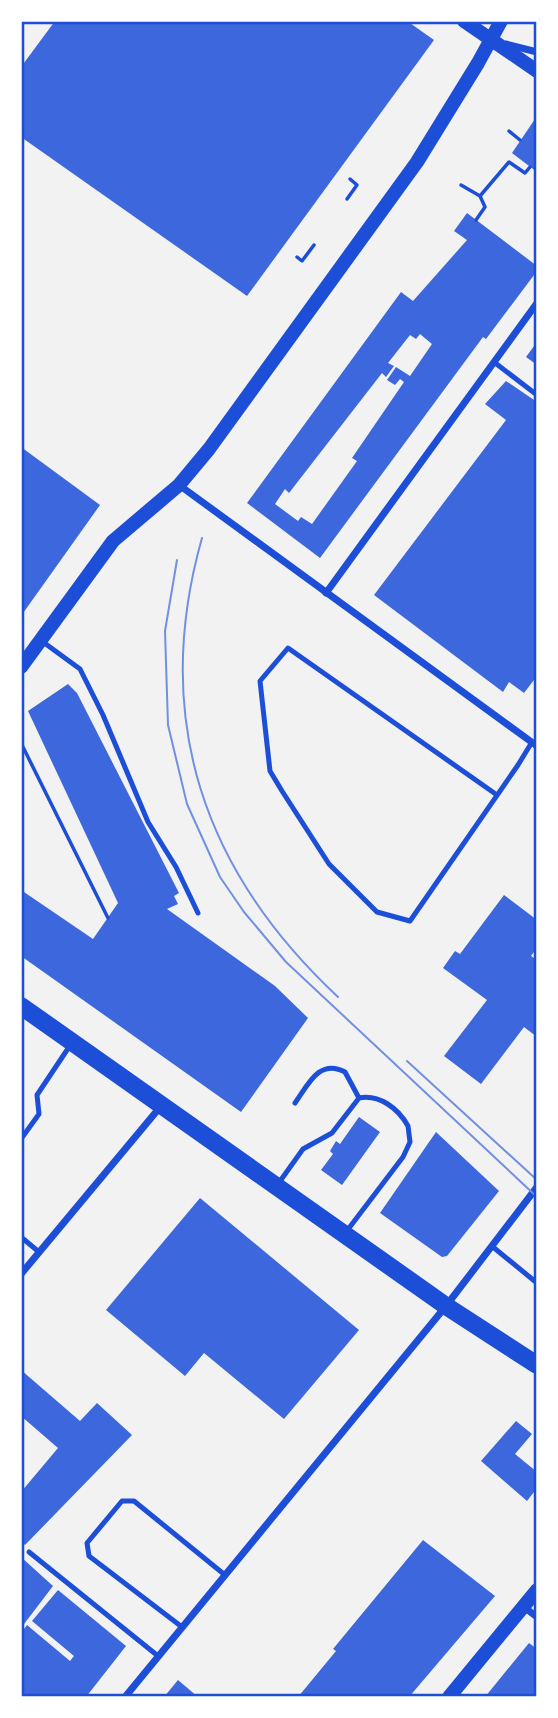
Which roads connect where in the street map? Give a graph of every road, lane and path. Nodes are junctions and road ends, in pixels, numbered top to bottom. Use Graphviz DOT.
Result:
graph roads {
  1 [pos="464,21"];
  2 [pos="500,21"];
  3 [pos="491,40"];
  4 [pos="537,52"];
  5 [pos="537,71"];
  6 [pos="509,131"];
  7 [pos="520,140"];
  8 [pos="530,167"];
  9 [pos="350,179"];
  10 [pos="461,186"];
  11 [pos="480,196"];
  12 [pos="347,199"];
  13 [pos="476,220"];
  14 [pos="314,245"];
  15 [pos="297,257"];
  16 [pos="537,303"];
  17 [pos="494,362"];
  18 [pos="537,395"];
  19 [pos="179,485"];
  20 [pos="326,593"];
  21 [pos="40,640"];
  22 [pos="21,667"];
  23 [pos="537,735"];
  24 [pos="21,743"];
  25 [pos="534,744"];
  26 [pos="497,795"];
  27 [pos="198,913"];
  28 [pos="108,918"];
  29 [pos="21,1006"];
  30 [pos="73,1042"];
  31 [pos="359,1098"];
  32 [pos="295,1103"];
  33 [pos="161,1106"];
  34 [pos="21,1139"];
  35 [pos="276,1186"];
  36 [pos="537,1187"];
  37 [pos="345,1235"];
  38 [pos="21,1237"];
  39 [pos="493,1247"];
  40 [pos="39,1252"];
  41 [pos="21,1273"];
  42 [pos="537,1283"];
  43 [pos="446,1306"];
  44 [pos="537,1365"];
  45 [pos="29,1552"];
  46 [pos="225,1575"];
  47 [pos="537,1590"];
  48 [pos="523,1606"];
  49 [pos="537,1617"];
  50 [pos="182,1627"];
  51 [pos="159,1656"];
  52 [pos="125,1697"];
  53 [pos="449,1697"];
  1 -- 3 [label="main road"];
  2 -- 3 [label="main road"];
  3 -- 4 [label="street"];
  3 -- 5 [label="main road"];
  3 -- 19 [label="main road"];
  6 -- 7 [label="path"];
  8 -- 11 [label="path"];
  9 -- 12 [label="path"];
  10 -- 11 [label="path"];
  11 -- 13 [label="path"];
  14 -- 15 [label="path"];
  16 -- 17 [label="street"];
  17 -- 18 [label="lane"];
  17 -- 20 [label="street"];
  19 -- 20 [label="street"];
  19 -- 21 [label="main road"];
  20 -- 25 [label="street"];
  21 -- 22 [label="main road"];
  21 -- 27 [label="lane"];
  23 -- 25 [label="street"];
  24 -- 28 [label="path"];
  25 -- 26 [label="lane"];
  26 -- 26 [label="lane"];
  29 -- 30 [label="main road"];
  30 -- 33 [label="main road"];
  30 -- 34 [label="lane"];
  31 -- 32 [label="lane"];
  31 -- 35 [label="lane"];
  31 -- 37 [label="lane"];
  33 -- 35 [label="main road"];
  33 -- 40 [label="street"];
  35 -- 37 [label="main road"];
  36 -- 39 [label="street"];
  37 -- 43 [label="main road"];
  38 -- 40 [label="lane"];
  39 -- 42 [label="lane"];
  39 -- 43 [label="street"];
  40 -- 41 [label="street"];
  43 -- 44 [label="main road"];
  43 -- 46 [label="street"];
  45 -- 51 [label="lane"];
  46 -- 50 [label="street"];
  46 -- 50 [label="lane"];
  47 -- 48 [label="main road"];
  48 -- 49 [label="street"];
  48 -- 53 [label="main road"];
  50 -- 51 [label="street"];
  51 -- 52 [label="street"];
}
